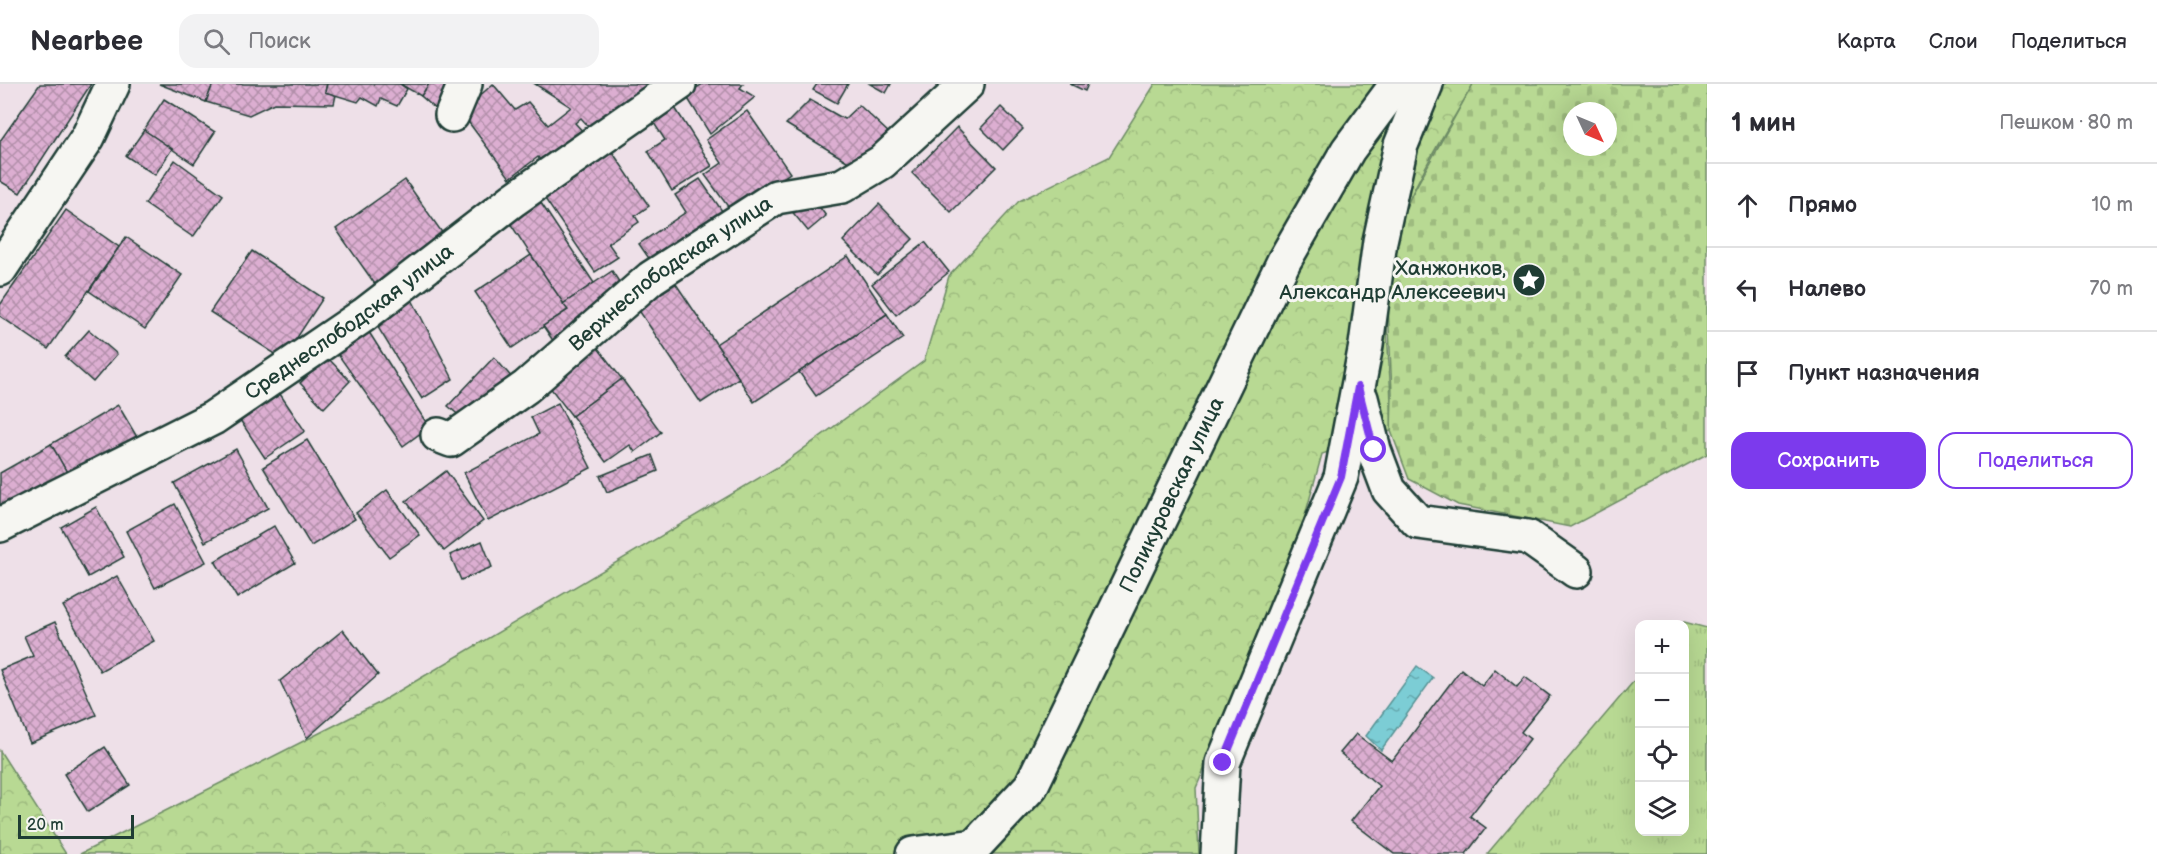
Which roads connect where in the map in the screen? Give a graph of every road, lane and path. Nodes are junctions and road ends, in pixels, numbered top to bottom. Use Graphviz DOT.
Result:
graph roads {
  1 [pos="113,84"];
  2 [pos="465,84"];
  3 [pos="679,84"];
  4 [pos="967,84"];
  5 [pos="1397,84"];
  6 [pos="1426,84"];
  7 [pos="452,115"];
  8 [pos="0,269"];
  9 [pos="1358,387"];
  10 [pos="438,435"];
  11 [pos="0,525"];
  12 [pos="1576,571"];
  13 [pos="913,854"];
  14 [pos="1218,854"];
  1 -- 8 [label="street"];
  2 -- 7 [label="street"];
  3 -- 11 [label="street, Среднеслободская улица"];
  4 -- 10 [label="street, Верхнеслободская улица"];
  5 -- 13 [label="street, Поликуровская улица"];
  6 -- 9 [label="street"];
  9 -- 12 [label="street"];
  9 -- 14 [label="street"];
}
